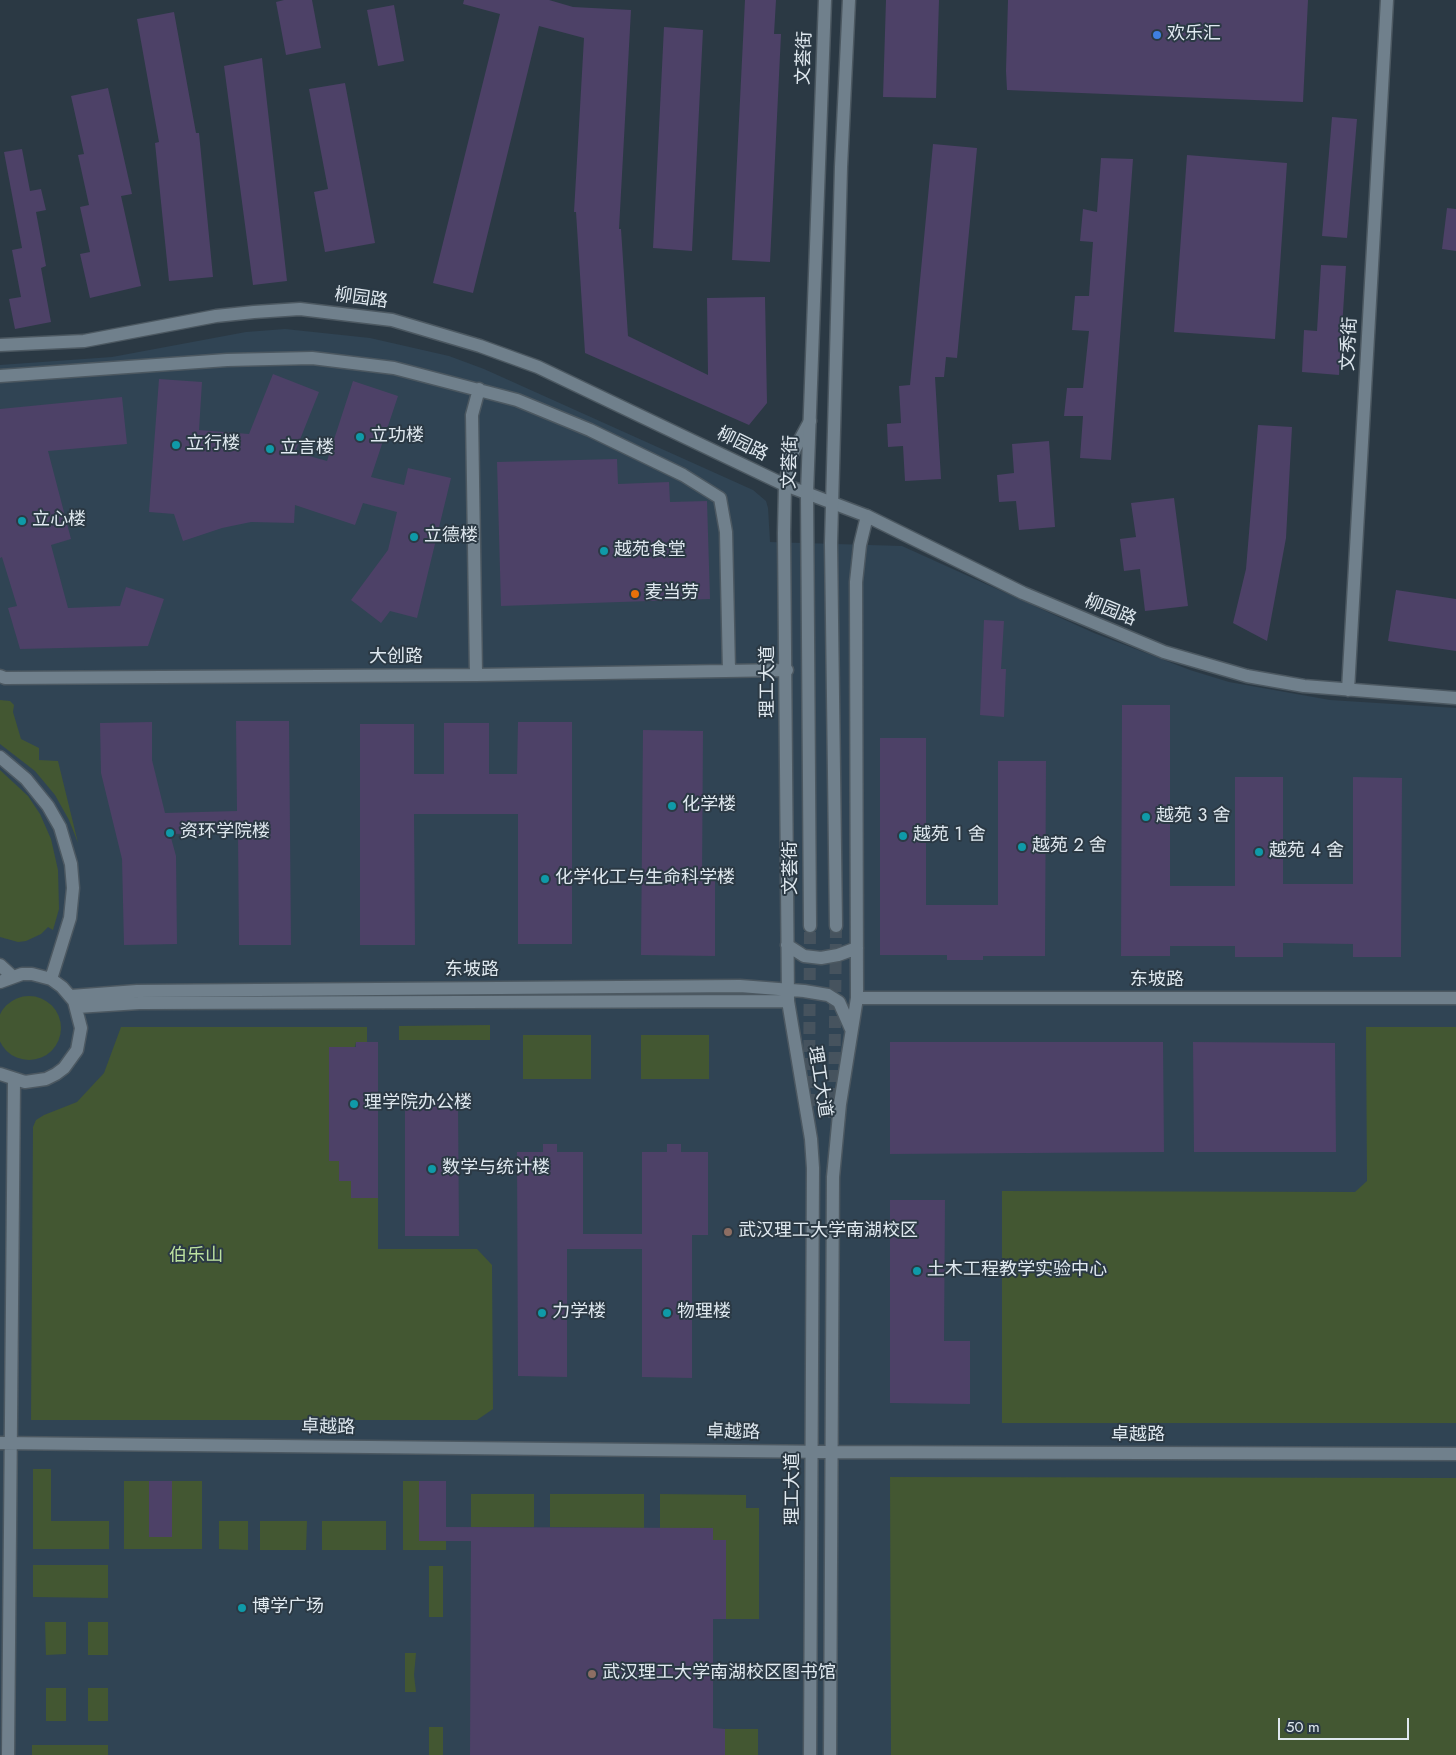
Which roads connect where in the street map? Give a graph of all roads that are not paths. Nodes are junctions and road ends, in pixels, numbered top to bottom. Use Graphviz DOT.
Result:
graph roads {
  1 [pos="825,0"];
  2 [pos="849,0"];
  3 [pos="1387,0"];
  4 [pos="0,345"];
  5 [pos="0,376"];
  6 [pos="480,388"];
  7 [pos="810,422"];
  8 [pos="785,485"];
  9 [pos="807,493"];
  10 [pos="832,503"];
  11 [pos="867,516"];
  12 [pos="787,670"];
  13 [pos="729,671"];
  14 [pos="476,675"];
  15 [pos="3,677"];
  16 [pos="1348,690"];
  17 [pos="1456,698"];
  18 [pos="0,757"];
  19 [pos="810,926"];
  20 [pos="836,926"];
  21 [pos="787,945"];
  22 [pos="857,948"];
  23 [pos="0,964"];
  24 [pos="12,976"];
  25 [pos="51,980"];
  26 [pos="0,982"];
  27 [pos="787,995"];
  28 [pos="857,998"];
  29 [pos="1456,998"];
  30 [pos="74,1002"];
  31 [pos="851,1032"];
  32 [pos="0,1074"];
  33 [pos="14,1080"];
  34 [pos="4,1443"];
  35 [pos="812,1452"];
  36 [pos="831,1452"];
  37 [pos="1456,1454"];
  38 [pos="8,1755"];
  39 [pos="810,1755"];
  40 [pos="830,1755"];
  1 -- 7 [label="street, 文荟街"];
  2 -- 10 [label="street"];
  3 -- 16 [label="street, 文秀街"];
  4 -- 8 [label="street, 柳园路"];
  5 -- 6 [label="street"];
  6 -- 13 [label="street"];
  6 -- 14 [label="street"];
  7 -- 8 [label="street, 理工大道"];
  7 -- 9 [label="street, 文荟街"];
  8 -- 9 [label="street, 柳园路"];
  8 -- 12 [label="street, 理工大道"];
  9 -- 10 [label="street, 柳园路"];
  9 -- 19 [label="street, 文荟街"];
  10 -- 11 [label="street, 柳园路"];
  10 -- 20 [label="street"];
  11 -- 16 [label="street, 柳园路"];
  11 -- 22 [label="street, 理工大道"];
  12 -- 13 [label="street, 大创路"];
  12 -- 21 [label="street, 理工大道"];
  13 -- 14 [label="street, 大创路"];
  14 -- 15 [label="street, 大创路"];
  16 -- 17 [label="street, 柳园路"];
  18 -- 25 [label="street"];
  21 -- 22 [label="street"];
  21 -- 27 [label="street, 理工大道"];
  22 -- 28 [label="street, 理工大道"];
  23 -- 24 [label="street"];
  24 -- 25 [label="street"];
  24 -- 26 [label="street"];
  25 -- 30 [label="street"];
  27 -- 30 [label="street, 东坡路"];
  27 -- 31 [label="street, 东坡路"];
  27 -- 35 [label="street, 理工大道"];
  28 -- 29 [label="street, 东坡路"];
  28 -- 31 [label="street, 理工大道"];
  30 -- 33 [label="street"];
  31 -- 36 [label="street, 理工大道"];
  32 -- 33 [label="street"];
  33 -- 34 [label="street"];
  34 -- 35 [label="street, 卓越路"];
  34 -- 38 [label="street"];
  35 -- 36 [label="street, 卓越路"];
  35 -- 39 [label="street, 理工大道"];
  36 -- 37 [label="street, 卓越路"];
  36 -- 40 [label="street, 理工大道"];
}
